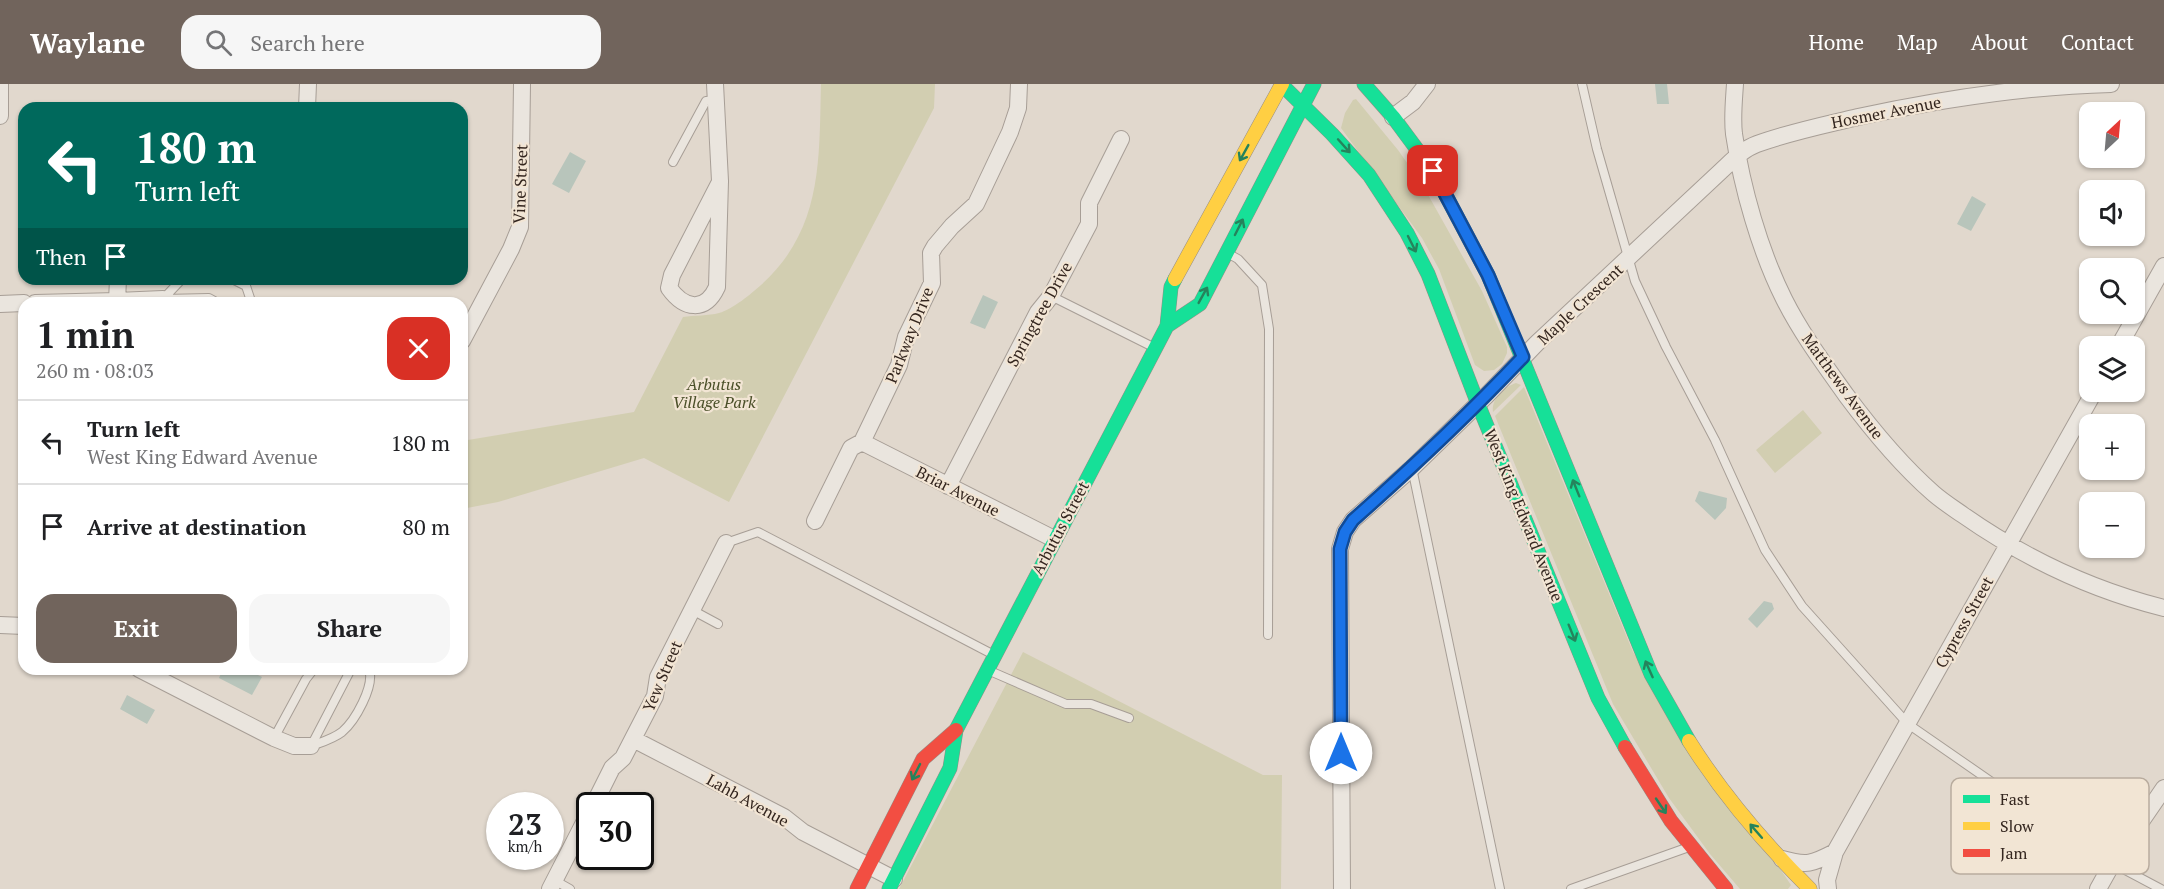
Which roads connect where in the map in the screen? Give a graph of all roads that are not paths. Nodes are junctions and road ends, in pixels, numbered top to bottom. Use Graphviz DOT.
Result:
graph roads {
  1 [pos="0,84"];
  2 [pos="308,84"];
  3 [pos="522,84"];
  4 [pos="1019,84"];
  5 [pos="1282,84"];
  6 [pos="1314,84"];
  7 [pos="1364,84"];
  8 [pos="1427,84"];
  9 [pos="1582,84"];
  10 [pos="1735,84"];
  11 [pos="2111,84"];
  12 [pos="715,92"];
  13 [pos="307,102"];
  14 [pos="1303,104"];
  15 [pos="0,117"];
  16 [pos="1393,117"];
  17 [pos="1121,139"];
  18 [pos="1738,156"];
  19 [pos="674,162"];
  20 [pos="720,182"];
  21 [pos="1226,252"];
  22 [pos="1630,258"];
  23 [pos="2164,266"];
  24 [pos="1051,296"];
  25 [pos="18,303"];
  26 [pos="0,304"];
  27 [pos="1167,326"];
  28 [pos="468,330"];
  29 [pos="2125,336"];
  30 [pos="1155,348"];
  31 [pos="1523,357"];
  32 [pos="2088,402"];
  33 [pos="1478,404"];
  34 [pos="862,442"];
  35 [pos="1412,468"];
  36 [pos="948,486"];
  37 [pos="814,521"];
  38 [pos="1054,539"];
  39 [pos="726,543"];
  40 [pos="2007,544"];
  41 [pos="2164,608"];
  42 [pos="692,610"];
  43 [pos="718,624"];
  44 [pos="0,625"];
  45 [pos="18,626"];
  46 [pos="1268,635"];
  47 [pos="994,655"];
  48 [pos="987,670"];
  49 [pos="151,675"];
  50 [pos="310,675"];
  51 [pos="348,675"];
  52 [pos="369,675"];
  53 [pos="1130,718"];
  54 [pos="1908,724"];
  55 [pos="956,730"];
  56 [pos="274,738"];
  57 [pos="633,739"];
  58 [pos="311,746"];
  59 [pos="1987,778"];
  60 [pos="2164,788"];
  61 [pos="599,792"];
  62 [pos="2149,810"];
  63 [pos="576,838"];
  64 [pos="1690,846"];
  65 [pos="1835,852"];
  66 [pos="1778,858"];
  67 [pos="868,866"];
  68 [pos="2106,874"];
  69 [pos="2132,874"];
  70 [pos="892,884"];
  71 [pos="552,885"];
  72 [pos="570,889"];
  73 [pos="857,889"];
  74 [pos="1342,889"];
  75 [pos="1500,889"];
  76 [pos="1571,889"];
  77 [pos="1726,889"];
  78 [pos="1810,889"];
  79 [pos="1828,889"];
  80 [pos="2098,889"];
  81 [pos="2161,889"];
  1 -- 15 [label="street"];
  2 -- 13 [label="street"];
  3 -- 28 [label="street, Vine Street"];
  4 -- 34 [label="street, Parkway Drive"];
  5 -- 14 [label="main road, West King Edward Avenue"];
  5 -- 27 [label="main road, Arbutus Street, one-way"];
  6 -- 14 [label="main road, Arbutus Street"];
  7 -- 16 [label="main road"];
  8 -- 16 [label="street"];
  9 -- 22 [label="lane"];
  10 -- 18 [label="street, Matthews Avenue"];
  11 -- 18 [label="street, Hosmer Avenue"];
  12 -- 19 [label="lane"];
  12 -- 20 [label="street"];
  21 -- 14 [label="main road, Arbutus Street, one-way"];
  14 -- 33 [label="main road, West King Edward Avenue, one-way"];
  16 -- 31 [label="main road"];
  17 -- 24 [label="street, Springtree Drive"];
  18 -- 22 [label="street, Maple Crescent"];
  18 -- 40 [label="street, Matthews Avenue"];
  20 -- 20 [label="street"];
  27 -- 21 [label="main road, Arbutus Street, one-way"];
  21 -- 46 [label="lane"];
  22 -- 31 [label="street, Maple Crescent"];
  22 -- 54 [label="lane"];
  23 -- 29 [label="street"];
  24 -- 30 [label="lane"];
  24 -- 36 [label="street, Springtree Drive"];
  25 -- 26 [label="street"];
  27 -- 30 [label="main road, Arbutus Street"];
  30 -- 38 [label="main road, Arbutus Street"];
  31 -- 33 [label="street, Maple Crescent"];
  66 -- 31 [label="main road, one-way"];
  32 -- 40 [label="street, Cypress Street"];
  33 -- 35 [label="street, Maple Crescent"];
  33 -- 64 [label="main road, West King Edward Avenue, one-way"];
  34 -- 36 [label="street, Briar Avenue"];
  34 -- 37 [label="street, Parkway Drive"];
  35 -- 74 [label="street, Maple Crescent"];
  35 -- 75 [label="lane"];
  36 -- 38 [label="street, Briar Avenue"];
  38 -- 47 [label="main road, Arbutus Street"];
  39 -- 42 [label="street, Yew Street"];
  39 -- 47 [label="lane"];
  40 -- 41 [label="street, Matthews Avenue"];
  40 -- 54 [label="street, Cypress Street"];
  42 -- 43 [label="lane"];
  42 -- 57 [label="street, Yew Street"];
  44 -- 45 [label="street"];
  47 -- 48 [label="main road, Arbutus Street"];
  48 -- 53 [label="lane"];
  48 -- 55 [label="main road, Arbutus Street"];
  49 -- 56 [label="street"];
  50 -- 56 [label="lane"];
  51 -- 58 [label="lane"];
  52 -- 58 [label="lane"];
  54 -- 59 [label="lane"];
  54 -- 65 [label="street, Cypress Street"];
  55 -- 67 [label="main road, Arbutus Street, one-way"];
  55 -- 70 [label="main road, Arbutus Street"];
  56 -- 58 [label="street"];
  57 -- 61 [label="street, Yew Street"];
  57 -- 67 [label="street, Lahb Avenue"];
  60 -- 62 [label="street"];
  63 -- 71 [label="street"];
  64 -- 76 [label="lane"];
  64 -- 77 [label="main road, West King Edward Avenue"];
  65 -- 66 [label="street"];
  65 -- 79 [label="street, Cypress Street"];
  66 -- 78 [label="main road"];
  67 -- 70 [label="street, Lahb Avenue"];
  67 -- 73 [label="main road, Arbutus Street"];
  68 -- 80 [label="street"];
  69 -- 81 [label="lane"];
  71 -- 72 [label="lane"];
}
